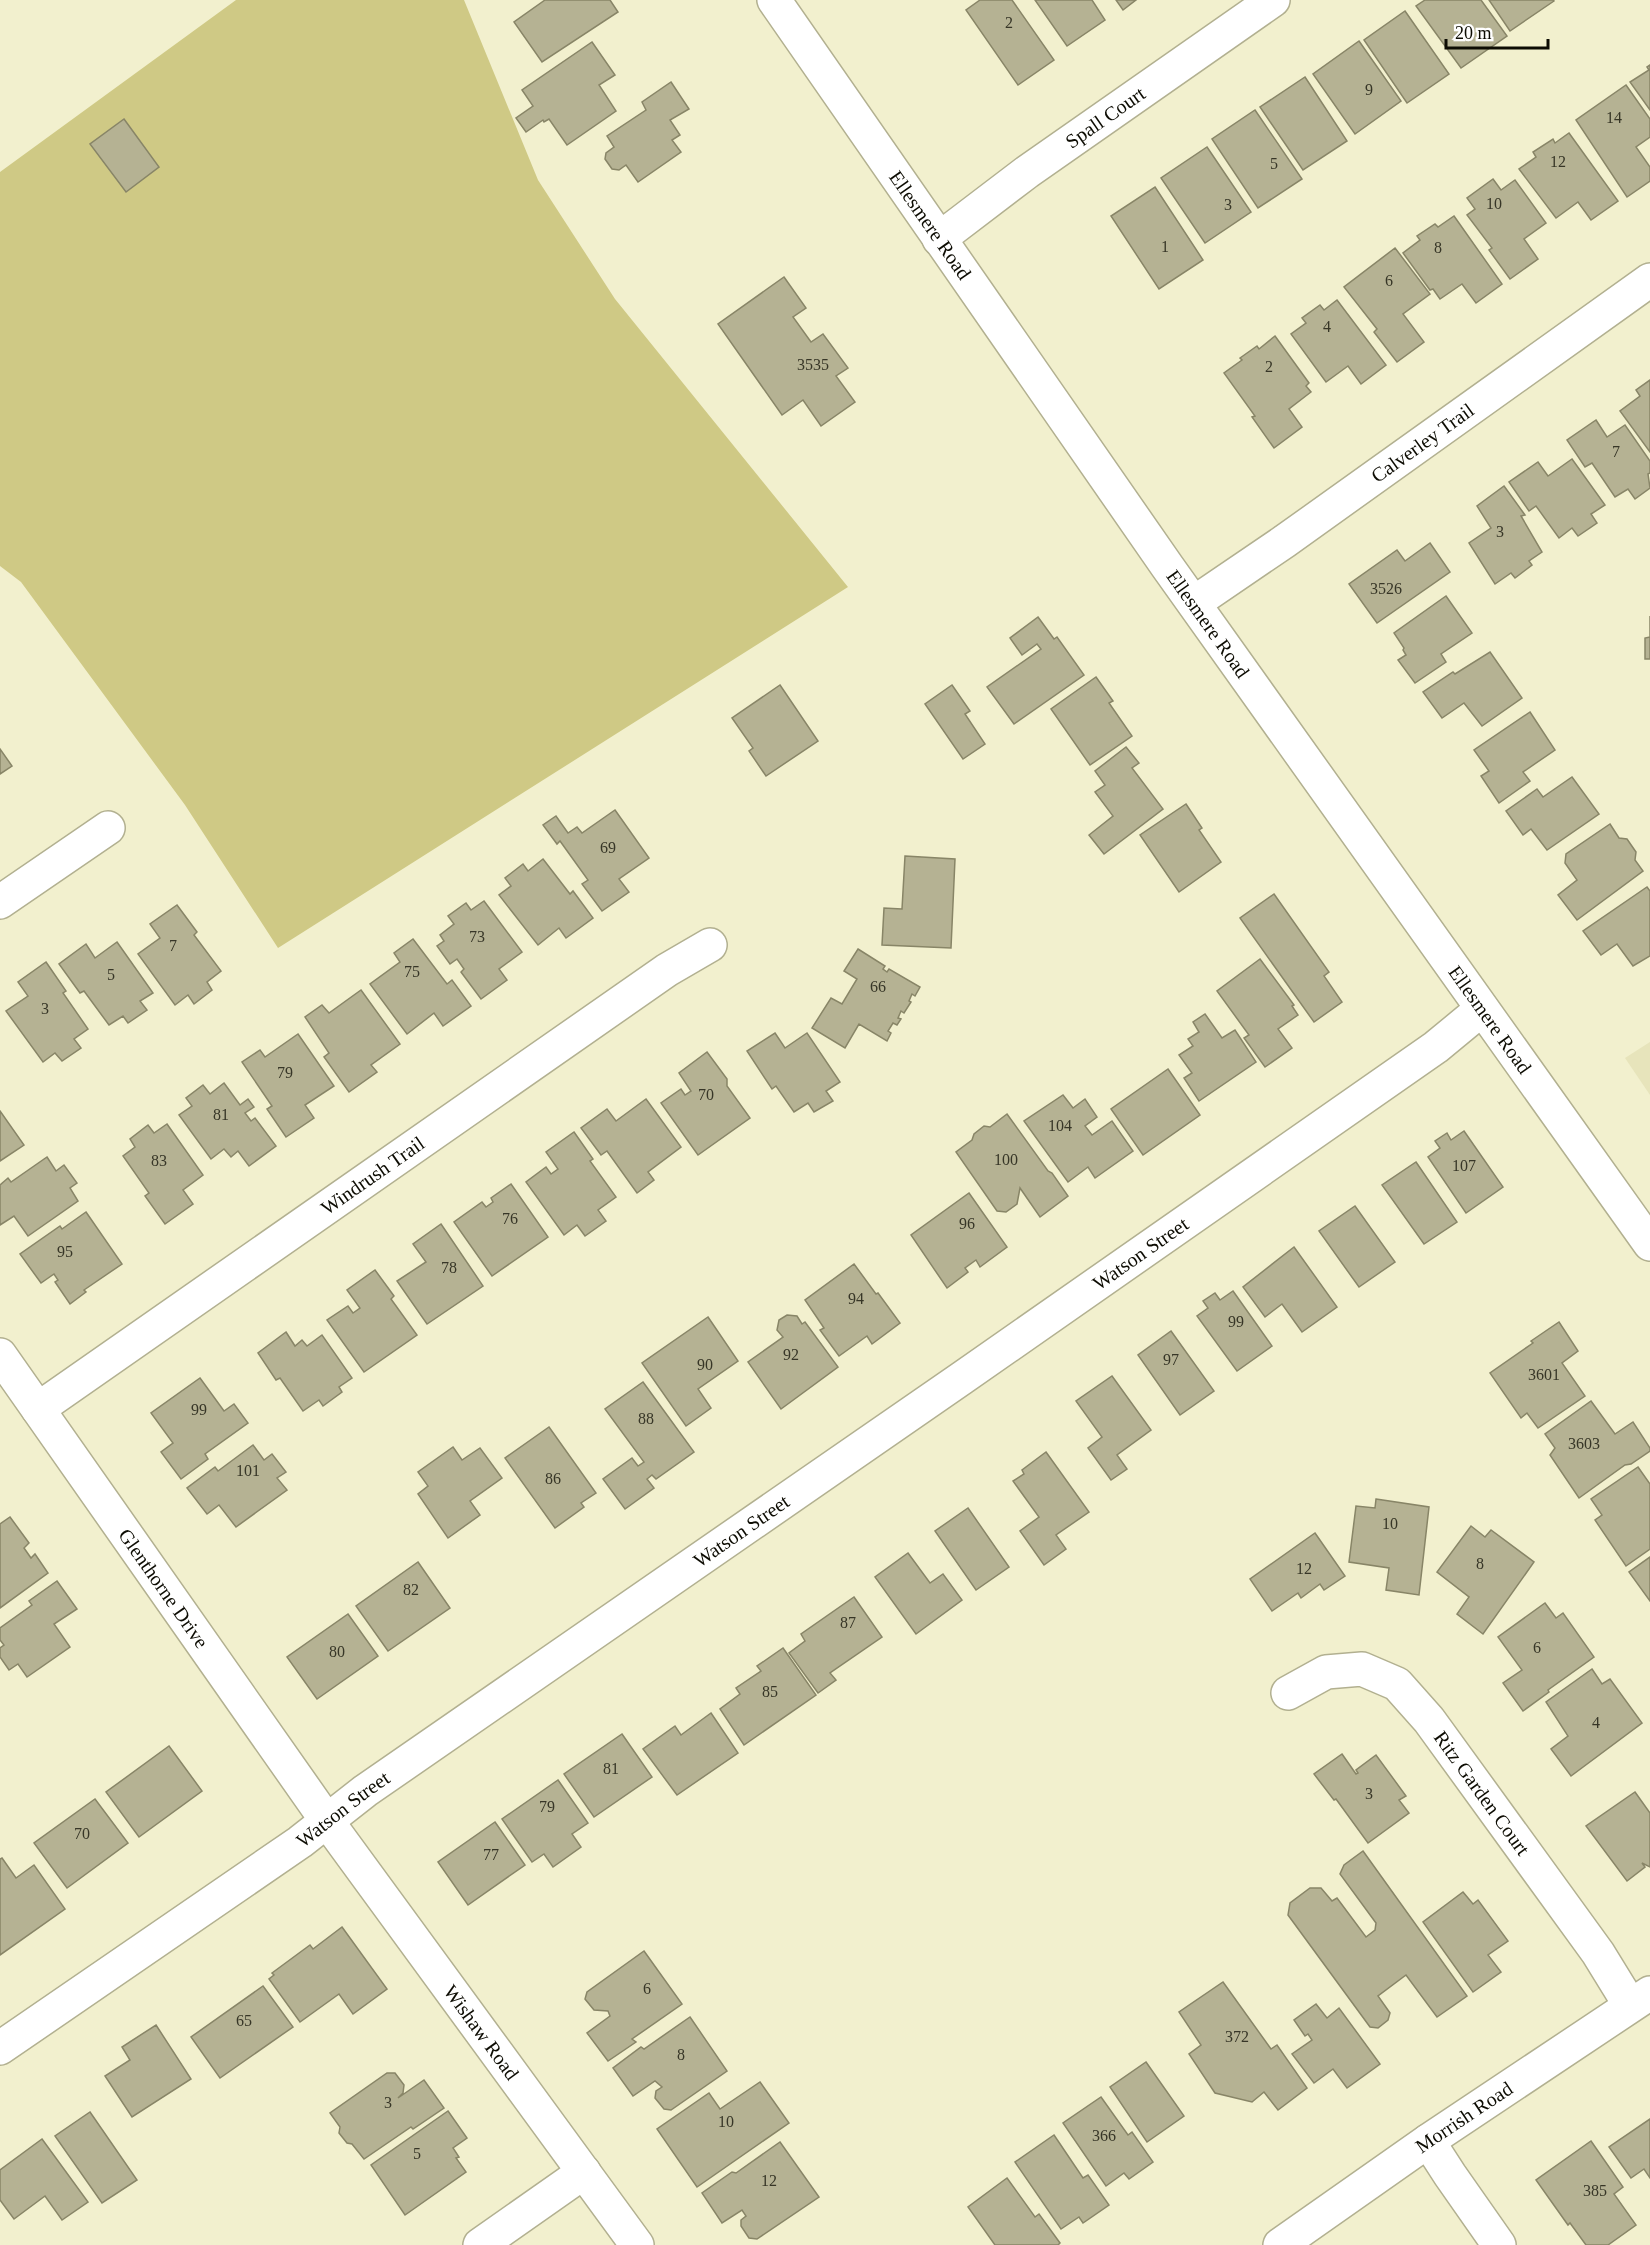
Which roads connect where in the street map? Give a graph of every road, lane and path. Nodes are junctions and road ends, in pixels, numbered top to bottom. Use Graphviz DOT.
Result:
graph roads {
  1 [pos="774,0"];
  2 [pos="1273,0"];
  3 [pos="939,238"];
  4 [pos="1650,280"];
  5 [pos="1194,603"];
  6 [pos="108,828"];
  7 [pos="0,902"];
  8 [pos="710,945"];
  9 [pos="1482,1009"];
  10 [pos="1650,1244"];
  11 [pos="0,1355"];
  12 [pos="38,1409"];
  13 [pos="1288,1693"];
  14 [pos="327,1821"];
  15 [pos="1640,1999"];
  16 [pos="0,2048"];
  17 [pos="1428,2141"];
  18 [pos="584,2172"];
  19 [pos="480,2245"];
  20 [pos="637,2245"];
  21 [pos="1280,2245"];
  22 [pos="1499,2245"];
  1 -- 3 [label="street, Ellesmere Road"];
  2 -- 3 [label="street, Spall Court"];
  3 -- 5 [label="street, Ellesmere Road"];
  4 -- 5 [label="street, Calverley Trail"];
  5 -- 9 [label="street, Ellesmere Road"];
  6 -- 7 [label="street"];
  8 -- 12 [label="street, Windrush Trail"];
  9 -- 10 [label="street, Ellesmere Road"];
  9 -- 14 [label="street, Watson Street"];
  11 -- 12 [label="street, Glenthorne Drive"];
  12 -- 14 [label="street, Glenthorne Drive"];
  13 -- 15 [label="street, Ritz Garden Court"];
  14 -- 16 [label="street, Watson Street"];
  14 -- 18 [label="street, Wishaw Road"];
  15 -- 17 [label="street, Morrish Road"];
  17 -- 21 [label="street, Morrish Road"];
  17 -- 22 [label="street"];
  18 -- 19 [label="street"];
  18 -- 20 [label="street, Wishaw Road"];
}
